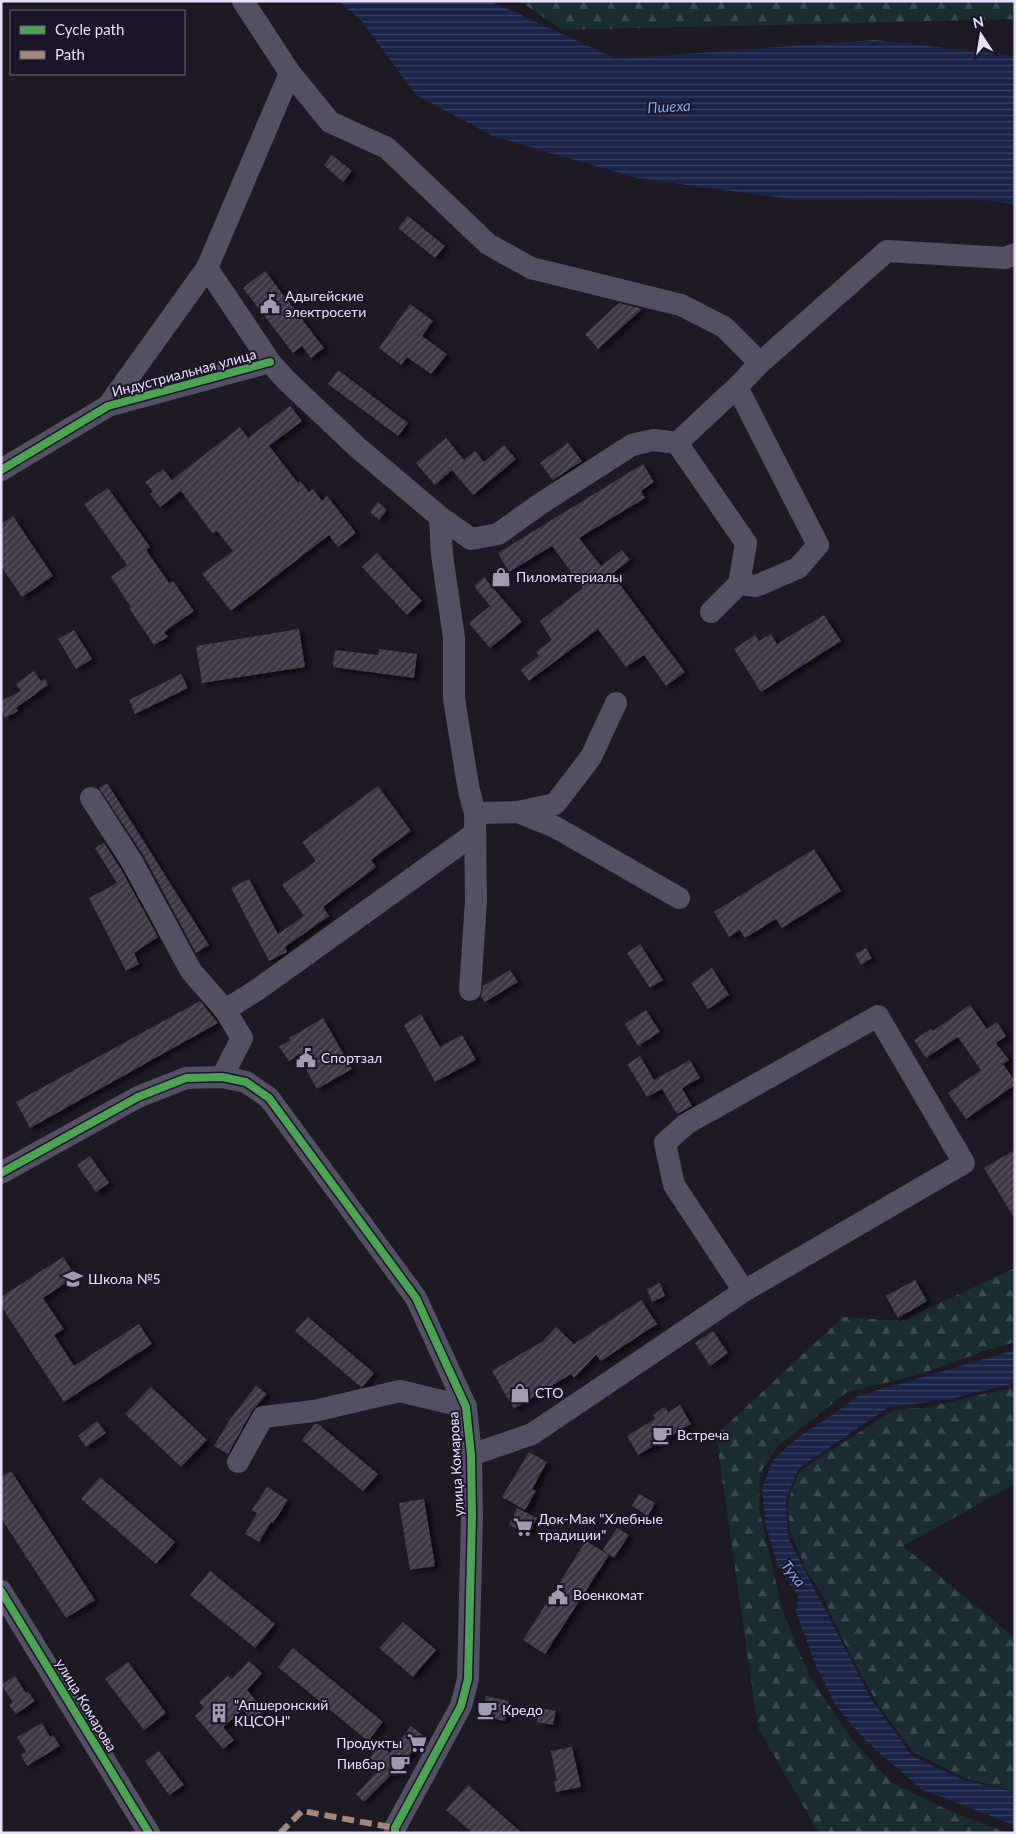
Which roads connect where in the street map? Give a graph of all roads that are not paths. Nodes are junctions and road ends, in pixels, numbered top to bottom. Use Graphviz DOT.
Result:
graph roads {
  1 [pos="243,1"];
  2 [pos="290,73"];
  3 [pos="1015,254"];
  4 [pos="207,268"];
  5 [pos="270,362"];
  6 [pos="760,363"];
  7 [pos="737,387"];
  8 [pos="108,406"];
  9 [pos="677,444"];
  10 [pos="1,470"];
  11 [pos="440,517"];
  12 [pos="739,584"];
  13 [pos="711,612"];
  14 [pos="616,703"];
  15 [pos="91,798"];
  16 [pos="518,812"];
  17 [pos="475,824"];
  18 [pos="679,898"];
  19 [pos="470,990"];
  20 [pos="225,1010"];
  21 [pos="222,1077"];
  22 [pos="1,1173"];
  23 [pos="744,1291"];
  24 [pos="466,1407"];
  25 [pos="471,1455"];
  26 [pos="238,1462"];
  27 [pos="1,1591"];
  28 [pos="149,1833"];
  29 [pos="395,1833"];
  1 -- 2 [label="street"];
  2 -- 4 [label="street"];
  2 -- 6 [label="street"];
  3 -- 6 [label="street"];
  4 -- 5 [label="street"];
  4 -- 8 [label="street"];
  5 -- 8 [label="street, Индустриальная улица"];
  5 -- 11 [label="street"];
  6 -- 7 [label="street"];
  7 -- 9 [label="street"];
  7 -- 12 [label="street"];
  8 -- 10 [label="street, Индустриальная улица"];
  9 -- 11 [label="street"];
  9 -- 12 [label="street"];
  11 -- 17 [label="street"];
  12 -- 13 [label="street"];
  14 -- 16 [label="street"];
  15 -- 20 [label="street"];
  16 -- 17 [label="street"];
  16 -- 18 [label="street"];
  17 -- 19 [label="street"];
  17 -- 20 [label="street"];
  20 -- 21 [label="street"];
  21 -- 22 [label="street, улица Комарова"];
  21 -- 24 [label="street, улица Комарова"];
  23 -- 23 [label="street"];
  23 -- 25 [label="street"];
  24 -- 25 [label="street, улица Комарова"];
  24 -- 26 [label="street"];
  25 -- 29 [label="street, улица Комарова"];
  27 -- 28 [label="street, улица Комарова"];
}
